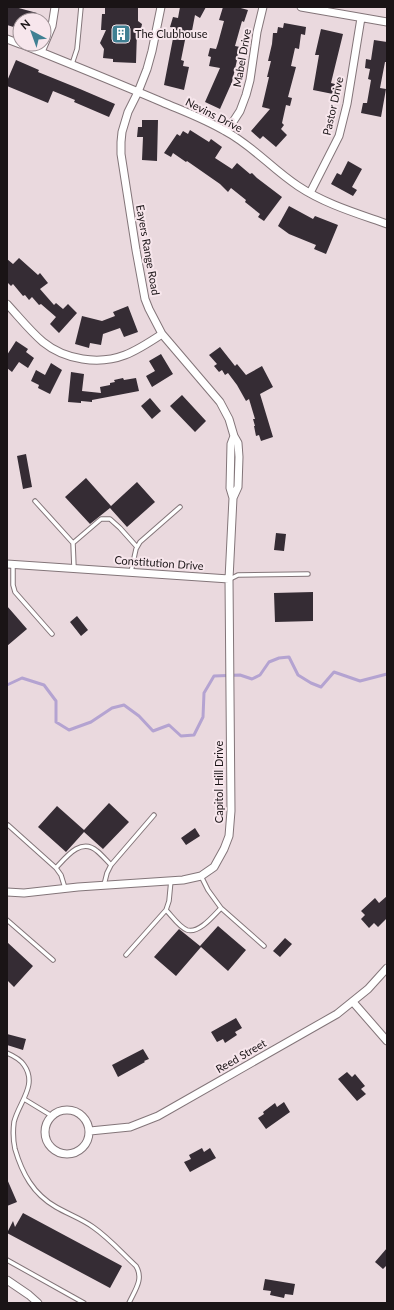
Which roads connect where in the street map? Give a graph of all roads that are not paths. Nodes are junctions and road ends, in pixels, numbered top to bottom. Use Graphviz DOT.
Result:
graph roads {
  1 [pos="55,7"];
  2 [pos="81,7"];
  3 [pos="161,7"];
  4 [pos="264,7"];
  5 [pos="301,7"];
  6 [pos="362,18"];
  7 [pos="387,22"];
  8 [pos="52,26"];
  9 [pos="41,52"];
  10 [pos="72,65"];
  11 [pos="138,92"];
  12 [pos="227,131"];
  13 [pos="310,193"];
  14 [pos="387,224"];
  15 [pos="7,304"];
  16 [pos="162,334"];
  17 [pos="35,501"];
  18 [pos="180,507"];
  19 [pos="73,543"];
  20 [pos="137,548"];
  21 [pos="10,564"];
  22 [pos="74,568"];
  23 [pos="131,572"];
  24 [pos="308,574"];
  25 [pos="229,579"];
  26 [pos="13,585"];
  27 [pos="7,586"];
  28 [pos="52,634"];
  29 [pos="154,815"];
  30 [pos="8,825"];
  31 [pos="110,865"];
  32 [pos="56,868"];
  33 [pos="201,876"];
  34 [pos="170,880"];
  35 [pos="104,885"];
  36 [pos="65,888"];
  37 [pos="7,892"];
  38 [pos="221,908"];
  39 [pos="166,910"];
  40 [pos="7,920"];
  41 [pos="11,923"];
  42 [pos="7,928"];
  43 [pos="264,946"];
  44 [pos="126,955"];
  45 [pos="52,960"];
  46 [pos="387,968"];
  47 [pos="353,1002"];
  48 [pos="387,1041"];
  49 [pos="7,1053"];
  50 [pos="24,1099"];
  51 [pos="52,1116"];
  52 [pos="90,1131"];
  53 [pos="7,1260"];
  54 [pos="7,1280"];
  55 [pos="38,1303"];
  56 [pos="84,1303"];
  57 [pos="129,1303"];
  1 -- 8 [label="street"];
  2 -- 10 [label="lane"];
  3 -- 11 [label="street, Eayers Range Road"];
  4 -- 12 [label="street, Mabel Drive"];
  5 -- 6 [label="street"];
  6 -- 7 [label="street"];
  6 -- 13 [label="street, Pastor Drive"];
  9 -- 10 [label="street, Nevins Drive"];
  10 -- 11 [label="street, Nevins Drive"];
  11 -- 12 [label="street, Nevins Drive"];
  11 -- 16 [label="street, Eayers Range Road"];
  12 -- 13 [label="street, Nevins Drive"];
  13 -- 14 [label="street, Nevins Drive"];
  15 -- 16 [label="street"];
  16 -- 25 [label="street, Eayers Range Road"];
  17 -- 19 [label="lane"];
  18 -- 20 [label="lane"];
  19 -- 20 [label="lane"];
  19 -- 22 [label="lane"];
  20 -- 23 [label="lane"];
  21 -- 22 [label="street, Constitution Drive"];
  21 -- 26 [label="lane"];
  22 -- 23 [label="street, Constitution Drive"];
  23 -- 25 [label="street, Constitution Drive"];
  24 -- 25 [label="lane, Constitution Drive"];
  25 -- 33 [label="street, Capitol Hill Drive"];
  26 -- 27 [label="lane"];
  26 -- 28 [label="lane"];
  29 -- 31 [label="lane"];
  30 -- 32 [label="lane"];
  31 -- 32 [label="lane"];
  31 -- 35 [label="lane"];
  32 -- 36 [label="lane"];
  33 -- 34 [label="street, Capitol Hill Drive"];
  33 -- 38 [label="lane"];
  34 -- 35 [label="street, Capitol Hill Drive"];
  34 -- 39 [label="lane"];
  35 -- 36 [label="street, Capitol Hill Drive"];
  36 -- 37 [label="street, Capitol Hill Drive"];
  38 -- 39 [label="lane"];
  38 -- 43 [label="lane"];
  39 -- 44 [label="lane"];
  40 -- 41 [label="lane"];
  41 -- 42 [label="lane"];
  41 -- 45 [label="lane"];
  46 -- 47 [label="street, Reed Street"];
  47 -- 48 [label="street"];
  47 -- 52 [label="street, Reed Street"];
  49 -- 50 [label="lane"];
  50 -- 51 [label="lane"];
  50 -- 57 [label="lane"];
  51 -- 52 [label="street"];
  51 -- 52 [label="street"];
  53 -- 56 [label="lane"];
  54 -- 55 [label="street"];
}
